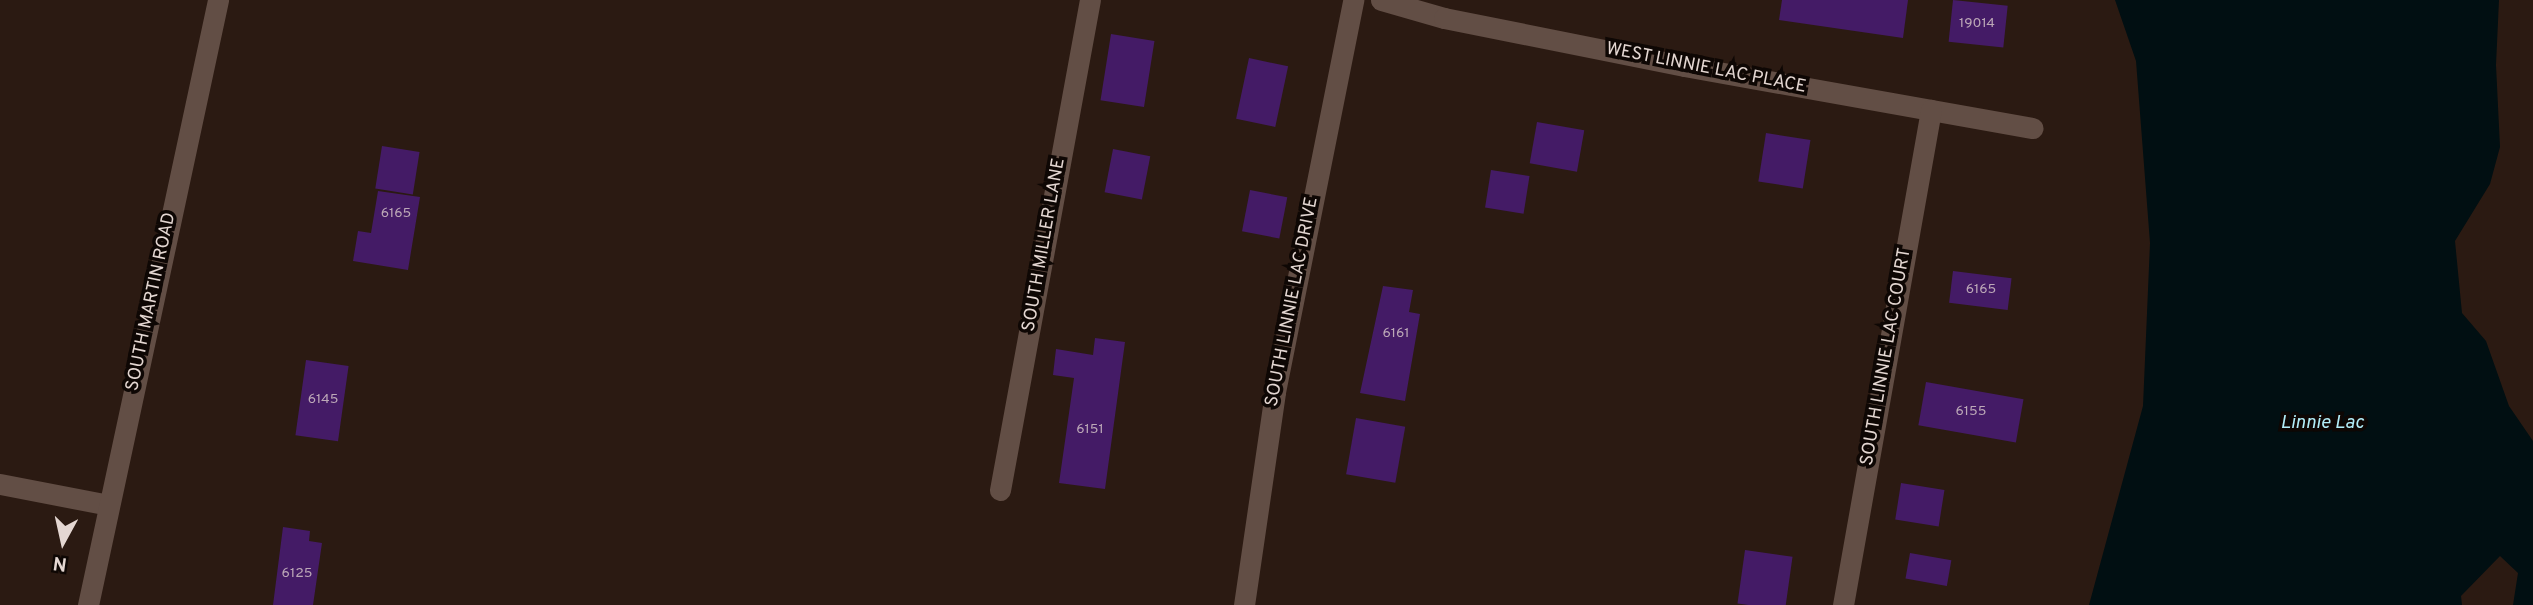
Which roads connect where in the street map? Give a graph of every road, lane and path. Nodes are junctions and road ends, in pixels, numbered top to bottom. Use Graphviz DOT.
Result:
graph roads {
  1 [pos="218,0"];
  2 [pos="1090,0"];
  3 [pos="1353,0"];
  4 [pos="1381,0"];
  5 [pos="1931,110"];
  6 [pos="2033,128"];
  7 [pos="0,484"];
  8 [pos="1000,490"];
  9 [pos="109,505"];
  10 [pos="88,605"];
  11 [pos="1244,605"];
  12 [pos="1843,605"];
  1 -- 9 [label="street, SOUTH MARTIN ROAD"];
  2 -- 8 [label="street, SOUTH MILLER LANE"];
  3 -- 11 [label="street, SOUTH LINNIE LAC DRIVE"];
  4 -- 5 [label="street, WEST LINNIE LAC PLACE"];
  5 -- 6 [label="street, WEST LINNIE LAC PLACE"];
  5 -- 12 [label="street, SOUTH LINNIE LAC COURT"];
  7 -- 9 [label="street"];
  9 -- 10 [label="street, SOUTH MARTIN ROAD"];
}
